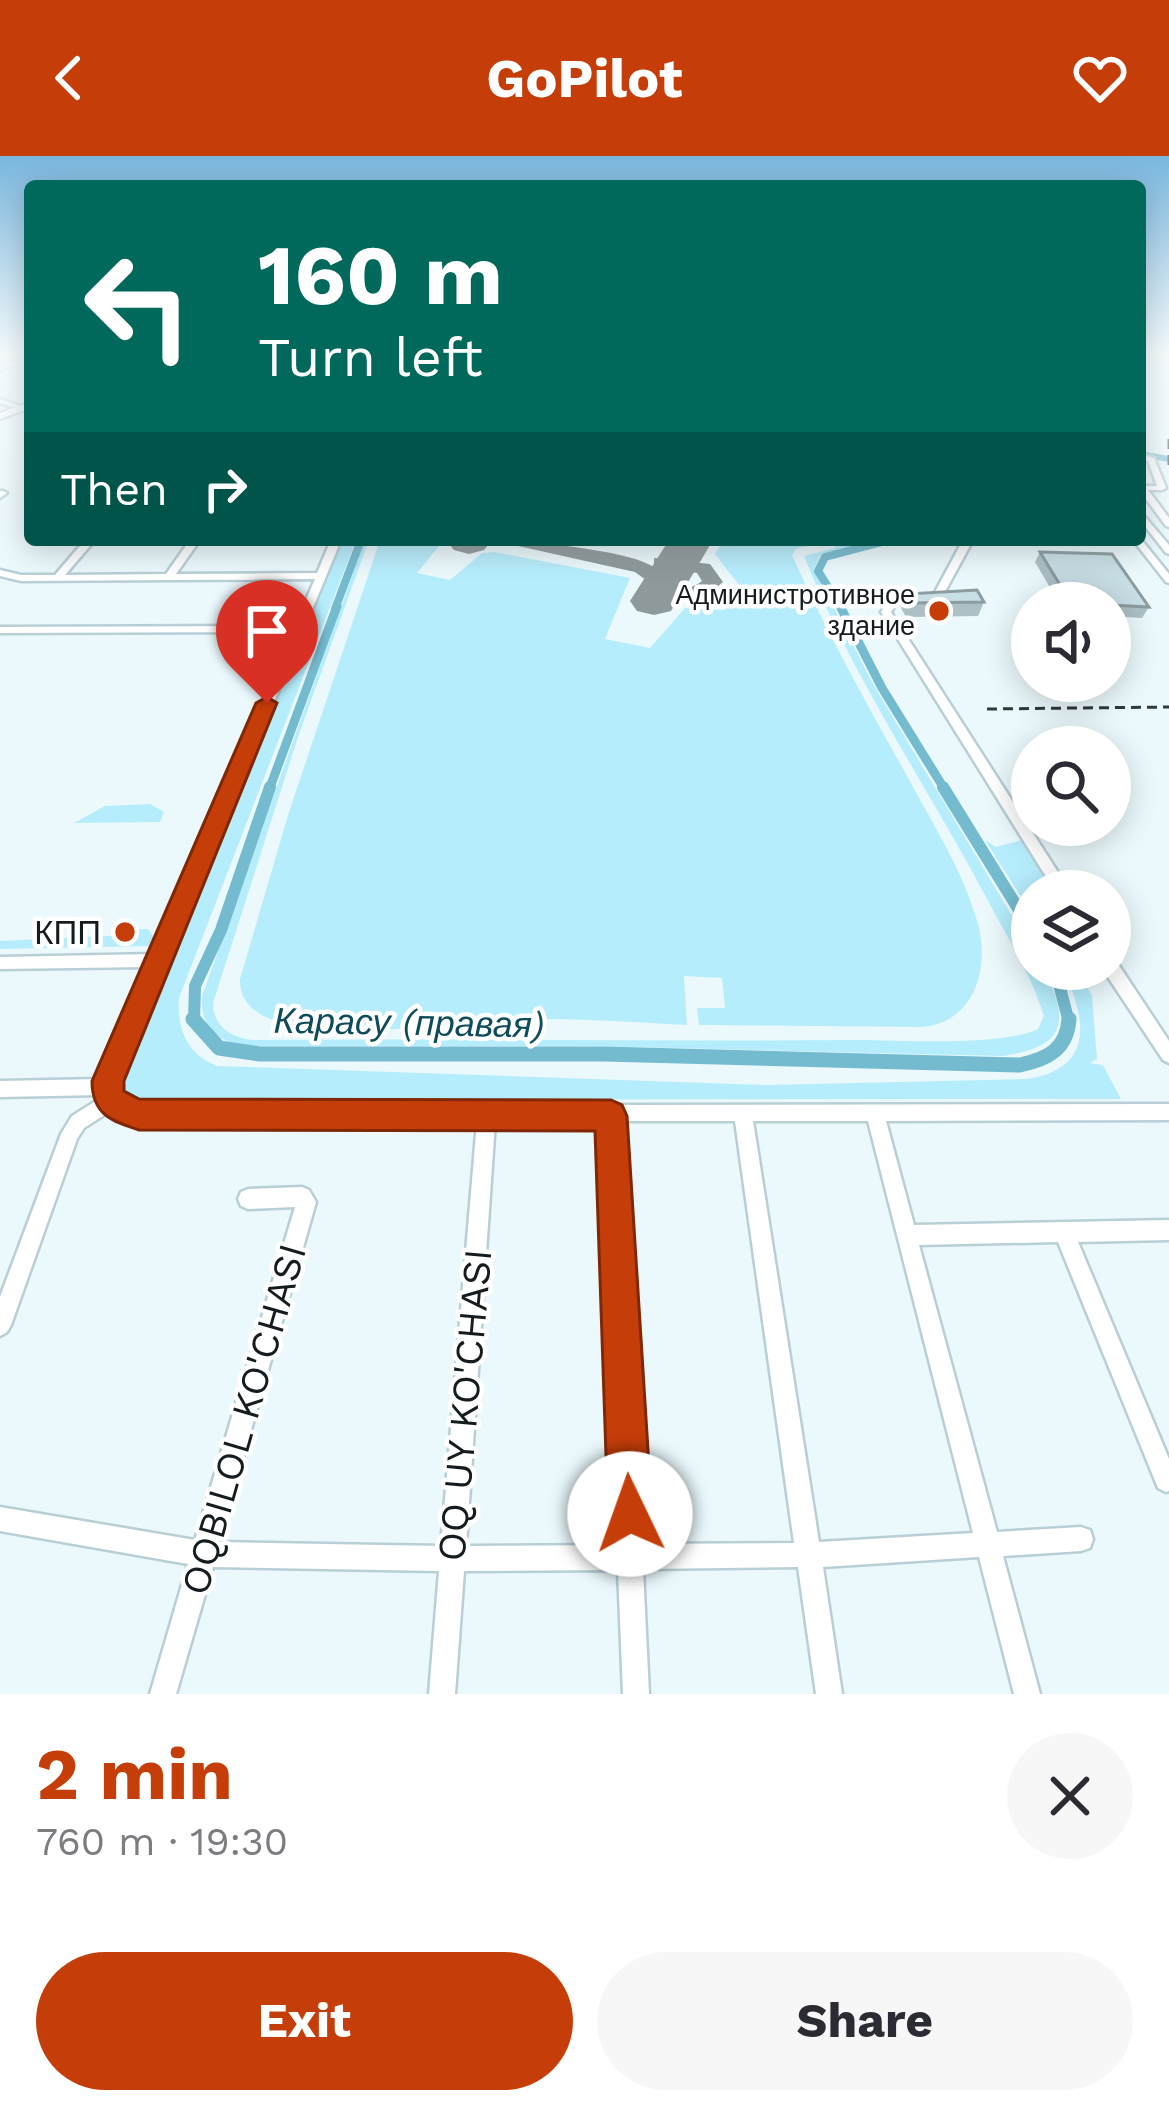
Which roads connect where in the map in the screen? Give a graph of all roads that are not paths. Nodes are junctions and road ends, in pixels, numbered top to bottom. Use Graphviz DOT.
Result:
graph roads {
  1 [pos="1146,458"];
  2 [pos="1146,488"];
  3 [pos="1146,494"];
  4 [pos="1169,526"];
  5 [pos="1146,528"];
  6 [pos="85,546"];
  7 [pos="191,546"];
  8 [pos="334,546"];
  9 [pos="965,546"];
  10 [pos="1143,546"];
  11 [pos="1169,551"];
  12 [pos="1148,553"];
  13 [pos="0,573"];
  14 [pos="1166,574"];
  15 [pos="59,576"];
  16 [pos="322,576"];
  17 [pos="169,577"];
  18 [pos="21,578"];
  19 [pos="0,587"];
  20 [pos="286,629"];
  21 [pos="0,630"];
  22 [pos="1050,870"];
  23 [pos="159,960"];
  24 [pos="0,963"];
  25 [pos="1126,990"];
  26 [pos="1169,1055"];
  27 [pos="0,1089"];
  28 [pos="109,1094"];
  29 [pos="1169,1112"];
  30 [pos="874,1113"];
  31 [pos="487,1115"];
  32 [pos="743,1115"];
  33 [pos="611,1116"];
  34 [pos="248,1199"];
  35 [pos="1169,1230"];
  36 [pos="1065,1234"];
  37 [pos="907,1235"];
  38 [pos="0,1325"];
  39 [pos="1166,1480"];
  40 [pos="0,1519"];
  41 [pos="1082,1539"];
  42 [pos="988,1545"];
  43 [pos="205,1554"];
  44 [pos="808,1555"];
  45 [pos="452,1558"];
  46 [pos="632,1558"];
  47 [pos="163,1694"];
  48 [pos="442,1694"];
  49 [pos="635,1694"];
  50 [pos="829,1694"];
  51 [pos="1027,1694"];
  1 -- 2 [label="street"];
  3 -- 4 [label="street"];
  5 -- 11 [label="street"];
  6 -- 15 [label="street"];
  7 -- 17 [label="street"];
  8 -- 16 [label="street"];
  9 -- 22 [label="street"];
  10 -- 12 [label="street"];
  11 -- 12 [label="street"];
  12 -- 14 [label="street"];
  13 -- 18 [label="street"];
  15 -- 17 [label="street"];
  15 -- 18 [label="street"];
  16 -- 17 [label="street"];
  16 -- 23 [label="street"];
  18 -- 19 [label="street"];
  20 -- 21 [label="street"];
  23 -- 24 [label="street"];
  23 -- 28 [label="street"];
  25 -- 26 [label="street"];
  27 -- 28 [label="street"];
  28 -- 31 [label="street"];
  28 -- 38 [label="street"];
  29 -- 30 [label="street"];
  30 -- 32 [label="street"];
  30 -- 37 [label="street"];
  31 -- 33 [label="street"];
  31 -- 45 [label="street, OQ UY KO'CHASI"];
  32 -- 33 [label="street"];
  32 -- 44 [label="street"];
  33 -- 46 [label="street"];
  34 -- 43 [label="street, OQBILOL KO'CHASI"];
  35 -- 36 [label="street"];
  36 -- 37 [label="street"];
  36 -- 39 [label="street"];
  37 -- 42 [label="street"];
  40 -- 43 [label="street"];
  41 -- 42 [label="street"];
  42 -- 44 [label="street"];
  42 -- 51 [label="street"];
  43 -- 45 [label="street"];
  43 -- 47 [label="street, OQBILOL KO'CHASI"];
  44 -- 46 [label="street"];
  44 -- 50 [label="street"];
  45 -- 46 [label="street"];
  45 -- 48 [label="street, OQ UY KO'CHASI"];
  46 -- 49 [label="street"];
}
